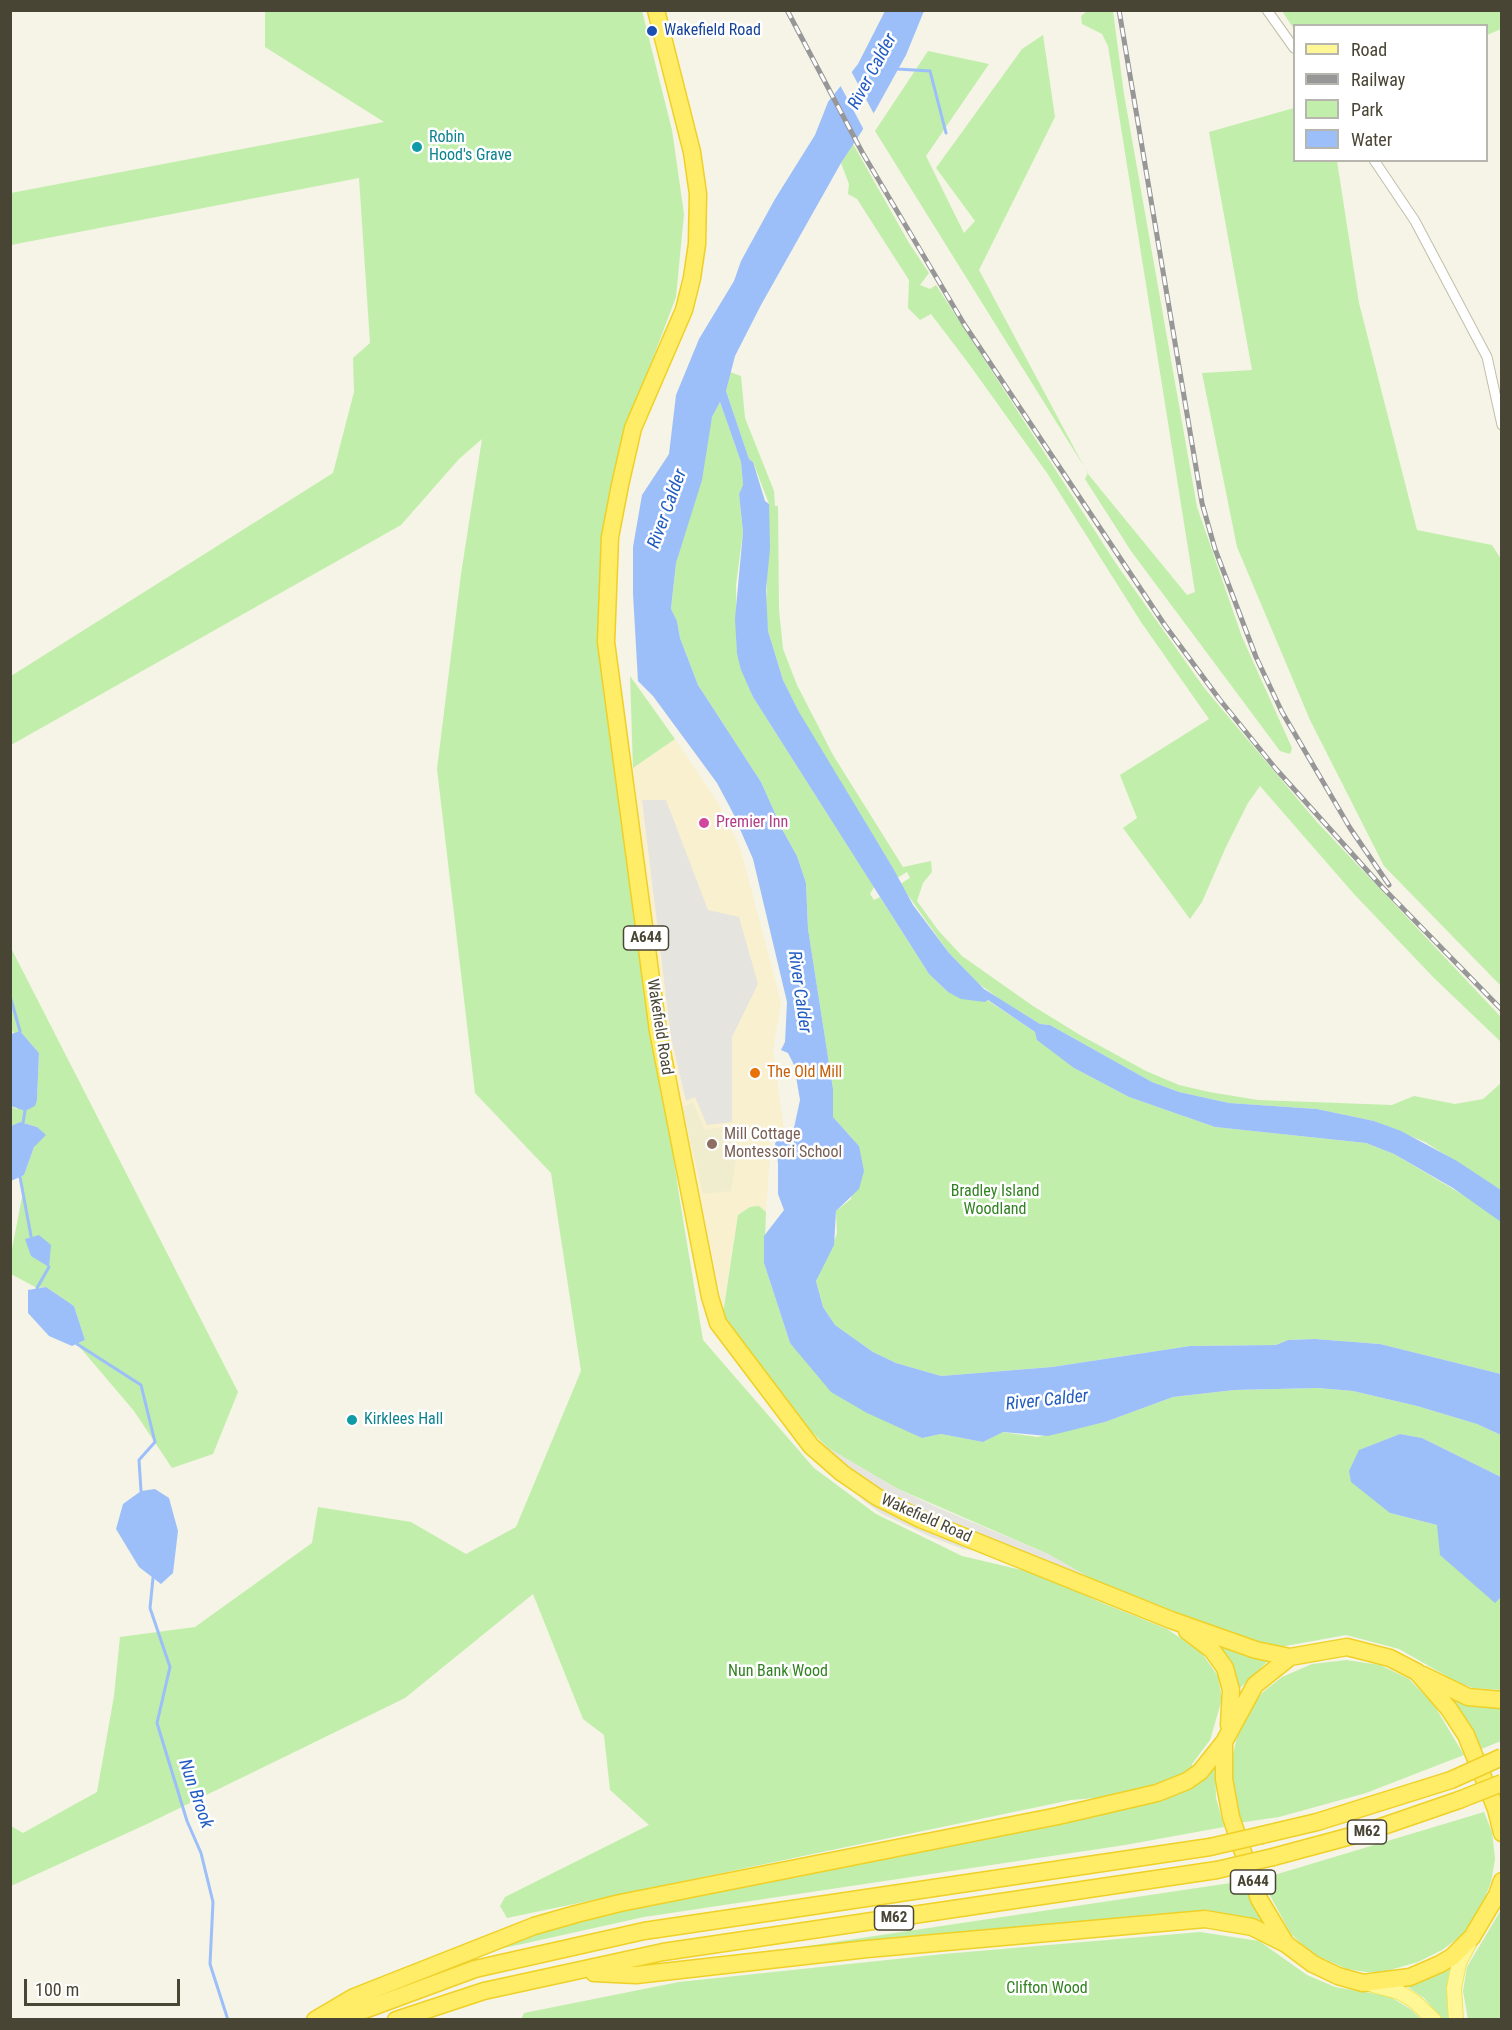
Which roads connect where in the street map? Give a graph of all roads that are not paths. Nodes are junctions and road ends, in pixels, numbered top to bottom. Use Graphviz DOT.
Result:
graph roads {
  1 [pos="656,10"];
  2 [pos="1267,10"];
  3 [pos="1293,47"];
  4 [pos="1375,162"];
  5 [pos="1502,425"];
  6 [pos="1171,1620"];
  7 [pos="1290,1657"];
  8 [pos="1417,1672"];
  9 [pos="1502,1700"];
  10 [pos="1226,1735"];
  11 [pos="1502,1757"];
  12 [pos="1502,1783"];
  13 [pos="1502,1833"];
  14 [pos="1502,1881"];
  15 [pos="1472,1937"];
  16 [pos="1286,1944"];
  17 [pos="572,1972"];
  18 [pos="1363,1983"];
  19 [pos="315,2019"];
  20 [pos="337,2019"];
  21 [pos="396,2019"];
  22 [pos="1434,2019"];
  23 [pos="1456,2019"];
  1 -- 6 [label="highway, Wakefield Road / A644"];
  2 -- 3 [label="street"];
  4 -- 5 [label="street"];
  6 -- 7 [label="highway, Wakefield Road / A644"];
  6 -- 10 [label="highway, Wakefield Road / A644"];
  7 -- 8 [label="highway, A644"];
  7 -- 10 [label="highway, A644"];
  8 -- 9 [label="highway"];
  8 -- 13 [label="highway, A644"];
  10 -- 16 [label="highway, A644"];
  10 -- 19 [label="highway"];
  11 -- 20 [label="highway, M62, bridge"];
  12 -- 17 [label="highway, M62, bridge"];
  14 -- 15 [label="highway, A644"];
  15 -- 18 [label="highway, A644"];
  15 -- 23 [label="main road, A644"];
  16 -- 17 [label="highway"];
  16 -- 18 [label="highway, A644"];
  17 -- 21 [label="highway, M62"];
  18 -- 22 [label="main road, A644"];
}
